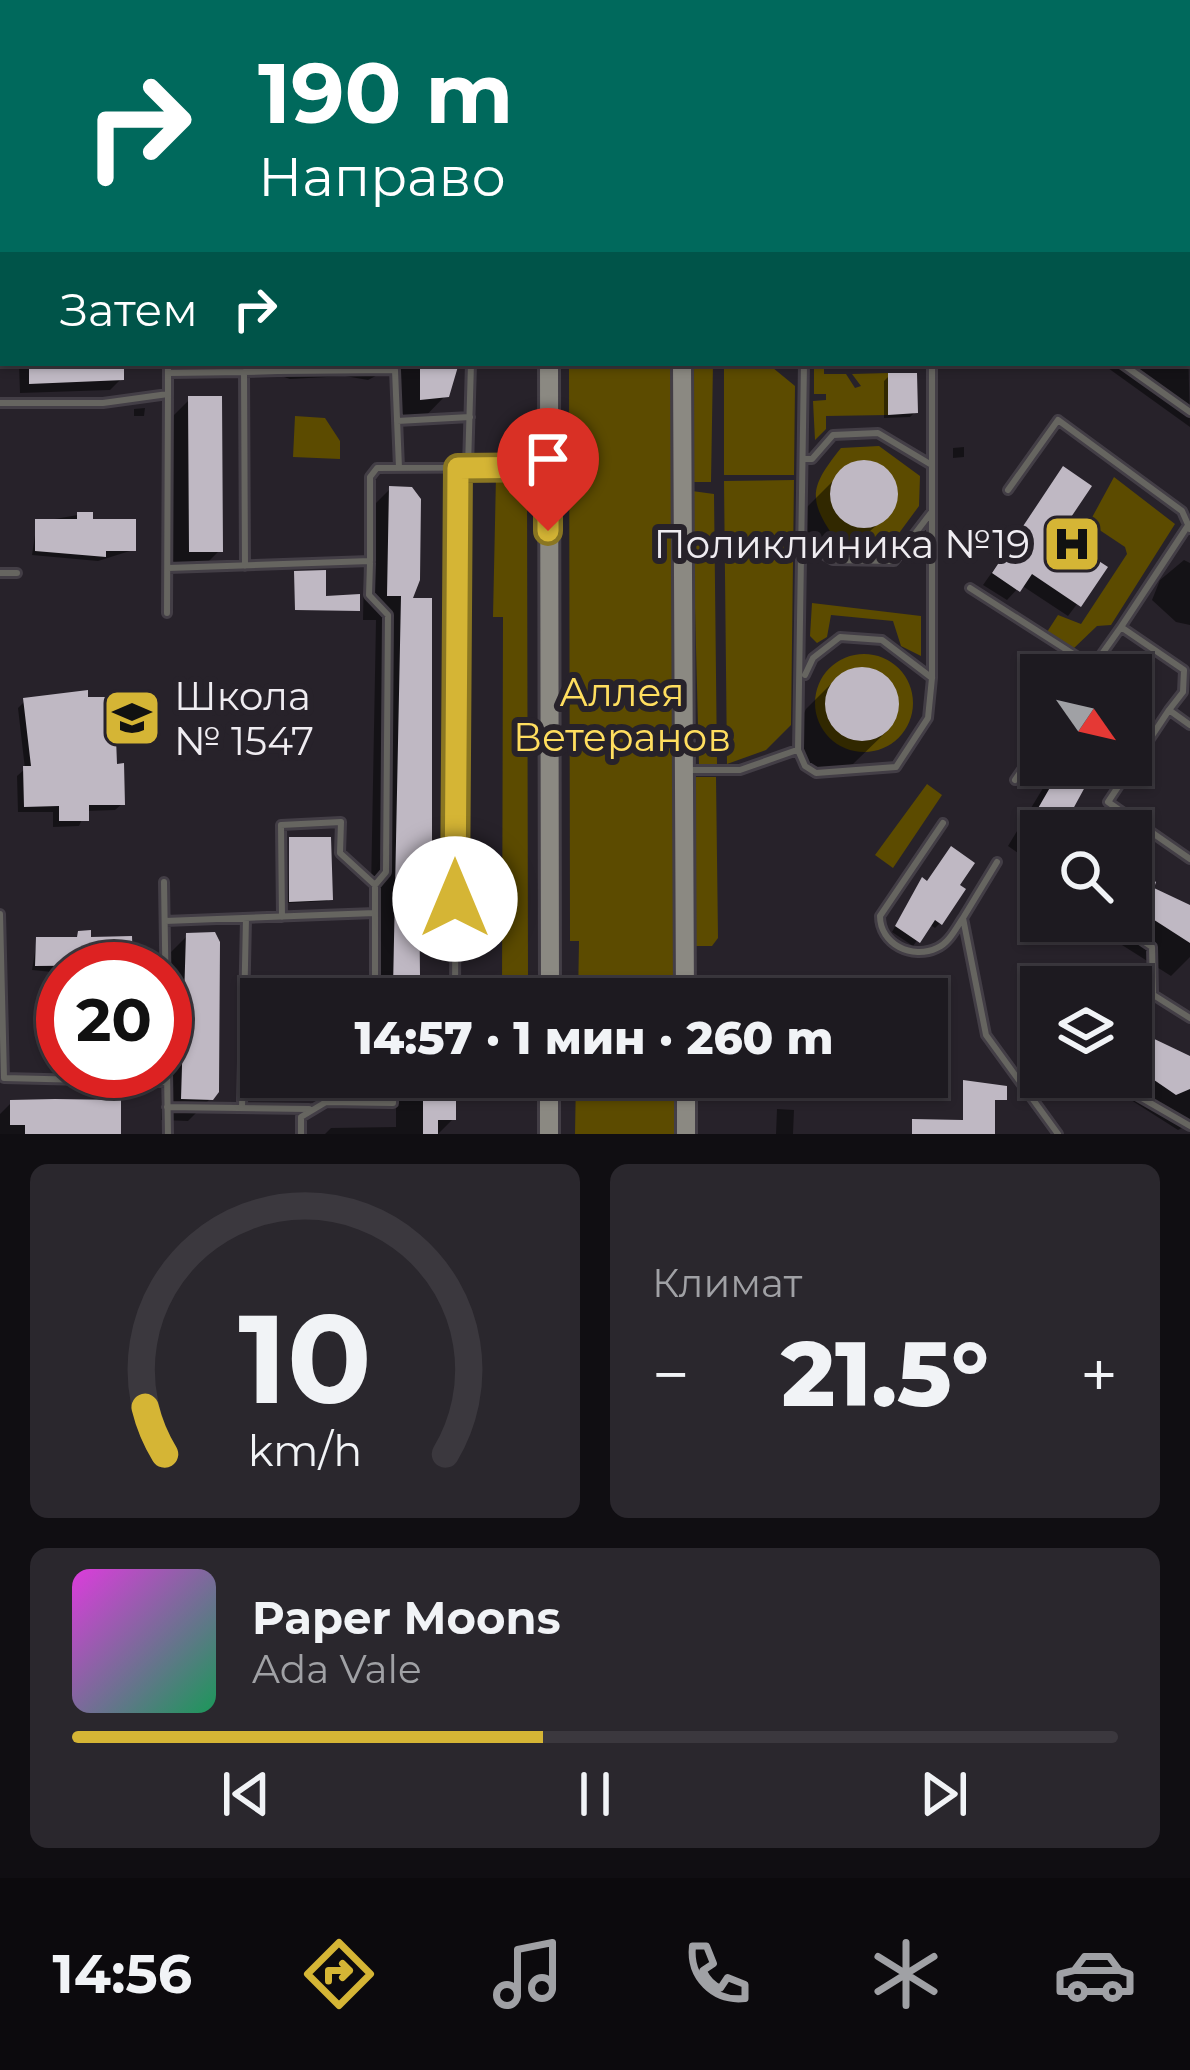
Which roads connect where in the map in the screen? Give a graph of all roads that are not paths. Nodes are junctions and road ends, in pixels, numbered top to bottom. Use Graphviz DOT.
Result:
graph roads {
  1 [pos="471,366"];
  2 [pos="549,366"];
  3 [pos="682,366"];
  4 [pos="804,366"];
  5 [pos="932,366"];
  6 [pos="1125,366"];
  7 [pos="278,367"];
  8 [pos="168,368"];
  9 [pos="244,372"];
  10 [pos="168,394"];
  11 [pos="0,404"];
  12 [pos="1190,412"];
  13 [pos="470,417"];
  14 [pos="397,421"];
  15 [pos="803,459"];
  16 [pos="932,465"];
  17 [pos="548,467"];
  18 [pos="399,468"];
  19 [pos="458,468"];
  20 [pos="468,468"];
  21 [pos="1008,490"];
  22 [pos="932,511"];
  23 [pos="1188,528"];
  24 [pos="804,543"];
  25 [pos="370,561"];
  26 [pos="245,566"];
  27 [pos="167,568"];
  28 [pos="0,573"];
  29 [pos="17,573"];
  30 [pos="970,588"];
  31 [pos="167,614"];
  32 [pos="1121,627"];
  33 [pos="1073,654"];
  34 [pos="1101,654"];
  35 [pos="932,678"];
  36 [pos="802,680"];
  37 [pos="1169,710"];
  38 [pos="1190,725"];
  39 [pos="797,750"];
  40 [pos="684,770"];
  41 [pos="1020,774"];
  42 [pos="1016,780"];
  43 [pos="943,823"];
  44 [pos="1190,859"];
  45 [pos="997,862"];
  46 [pos="164,882"];
  47 [pos="375,885"];
  48 [pos="0,914"];
  49 [pos="375,914"];
  50 [pos="282,916"];
  51 [pos="246,918"];
  52 [pos="963,918"];
  53 [pos="165,921"];
  54 [pos="165,942"];
  55 [pos="1145,942"];
  56 [pos="375,978"];
  57 [pos="455,978"];
  58 [pos="550,978"];
  59 [pos="685,978"];
  60 [pos="1153,992"];
  61 [pos="1190,1018"];
  62 [pos="2,1080"];
  63 [pos="36,1080"];
  64 [pos="167,1098"];
  65 [pos="393,1098"];
  66 [pos="549,1098"];
  67 [pos="686,1098"];
  68 [pos="1142,1098"];
  69 [pos="167,1107"];
  70 [pos="242,1108"];
  71 [pos="309,1109"];
  72 [pos="1190,1126"];
  73 [pos="166,1131"];
  74 [pos="301,1134"];
  75 [pos="549,1134"];
  76 [pos="686,1134"];
  77 [pos="1058,1134"];
  1 -- 13 [label="lane"];
  2 -- 17 [label="street"];
  3 -- 40 [label="street"];
  4 -- 15 [label="lane"];
  5 -- 16 [label="lane"];
  6 -- 12 [label="lane"];
  7 -- 9 [label="lane"];
  7 -- 14 [label="lane"];
  8 -- 9 [label="lane"];
  8 -- 10 [label="lane"];
  9 -- 26 [label="lane"];
  10 -- 11 [label="lane"];
  10 -- 27 [label="lane"];
  13 -- 14 [label="lane"];
  13 -- 20 [label="lane"];
  14 -- 18 [label="lane"];
  15 -- 16 [label="lane"];
  15 -- 24 [label="lane"];
  16 -- 22 [label="lane"];
  17 -- 20 [label="lane"];
  17 -- 58 [label="street"];
  18 -- 19 [label="lane"];
  18 -- 25 [label="lane"];
  19 -- 20 [label="lane"];
  19 -- 57 [label="lane"];
  21 -- 23 [label="lane"];
  22 -- 24 [label="lane"];
  22 -- 35 [label="lane"];
  23 -- 32 [label="lane"];
  24 -- 36 [label="lane"];
  25 -- 26 [label="lane"];
  25 -- 47 [label="lane"];
  26 -- 27 [label="lane"];
  27 -- 31 [label="lane"];
  28 -- 29 [label="lane"];
  30 -- 33 [label="lane"];
  32 -- 34 [label="lane"];
  32 -- 37 [label="lane"];
  35 -- 36 [label="lane"];
  35 -- 39 [label="lane"];
  36 -- 39 [label="lane"];
  37 -- 38 [label="lane"];
  37 -- 44 [label="lane"];
  39 -- 40 [label="lane"];
  40 -- 59 [label="street"];
  41 -- 42 [label="lane"];
  43 -- 52 [label="lane"];
  45 -- 52 [label="lane"];
  46 -- 53 [label="lane"];
  47 -- 49 [label="lane"];
  47 -- 50 [label="lane"];
  48 -- 62 [label="lane"];
  49 -- 50 [label="lane"];
  49 -- 56 [label="lane"];
  50 -- 51 [label="lane"];
  51 -- 53 [label="lane"];
  51 -- 70 [label="lane"];
  52 -- 77 [label="lane"];
  53 -- 54 [label="lane"];
  55 -- 60 [label="lane"];
  60 -- 61 [label="lane"];
  62 -- 63 [label="lane"];
  64 -- 69 [label="lane"];
  65 -- 71 [label="lane"];
  66 -- 75 [label="street"];
  67 -- 76 [label="street"];
  68 -- 72 [label="lane"];
  69 -- 70 [label="lane"];
  69 -- 73 [label="lane"];
  70 -- 71 [label="lane"];
  71 -- 74 [label="lane"];
}
